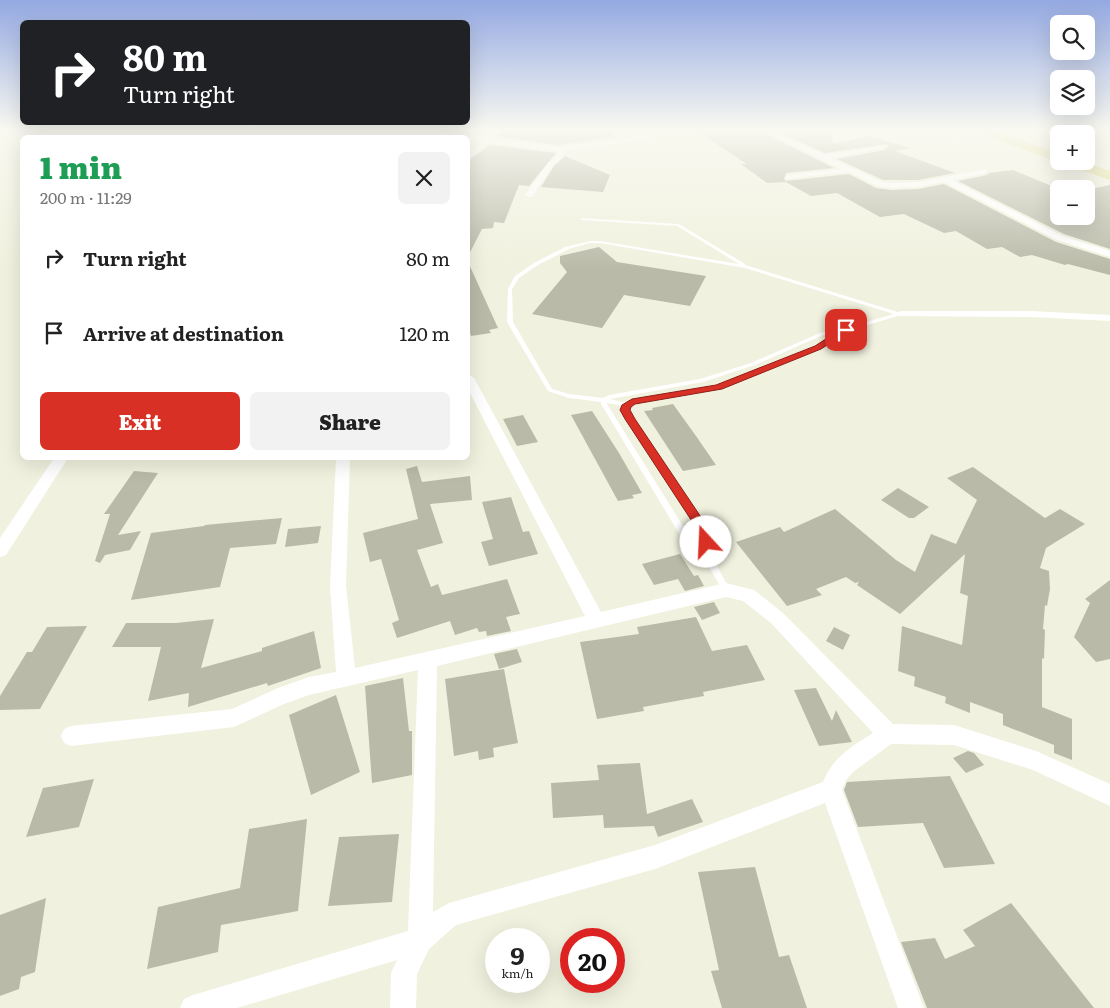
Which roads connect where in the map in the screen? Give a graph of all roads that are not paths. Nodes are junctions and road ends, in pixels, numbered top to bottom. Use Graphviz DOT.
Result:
graph roads {
  1 [pos="541,176"];
  2 [pos="804,176"];
  3 [pos="864,176"];
  4 [pos="958,176"];
  5 [pos="789,178"];
  6 [pos="943,179"];
  7 [pos="528,195"];
  8 [pos="582,219"];
  9 [pos="1110,254"];
  10 [pos="746,267"];
  11 [pos="901,314"];
  12 [pos="1110,318"];
  13 [pos="846,330"];
  14 [pos="470,382"];
  15 [pos="605,400"];
  16 [pos="626,405"];
  17 [pos="60,460"];
  18 [pos="344,460"];
  19 [pos="0,551"];
  20 [pos="706,553"];
  21 [pos="726,590"];
  22 [pos="596,620"];
  23 [pos="428,660"];
  24 [pos="346,678"];
  25 [pos="888,734"];
  26 [pos="71,736"];
  27 [pos="830,790"];
  28 [pos="1110,795"];
  29 [pos="420,940"];
  30 [pos="193,1008"];
  31 [pos="403,1008"];
  32 [pos="911,1008"];
  1 -- 7 [label="street"];
  2 -- 5 [label="street"];
  3 -- 6 [label="street"];
  4 -- 6 [label="street"];
  6 -- 9 [label="street"];
  8 -- 10 [label="lane"];
  10 -- 11 [label="lane"];
  10 -- 15 [label="lane"];
  11 -- 12 [label="street"];
  11 -- 13 [label="lane"];
  13 -- 15 [label="lane"];
  13 -- 16 [label="lane"];
  14 -- 22 [label="street"];
  15 -- 16 [label="lane"];
  15 -- 20 [label="lane"];
  16 -- 20 [label="lane"];
  17 -- 19 [label="street"];
  18 -- 24 [label="street"];
  20 -- 21 [label="lane"];
  21 -- 22 [label="street"];
  21 -- 25 [label="street"];
  22 -- 23 [label="street"];
  23 -- 24 [label="street"];
  23 -- 29 [label="street"];
  24 -- 26 [label="street"];
  25 -- 27 [label="street"];
  25 -- 28 [label="street"];
  27 -- 29 [label="street"];
  27 -- 32 [label="street"];
  29 -- 30 [label="street"];
  29 -- 31 [label="street"];
}
